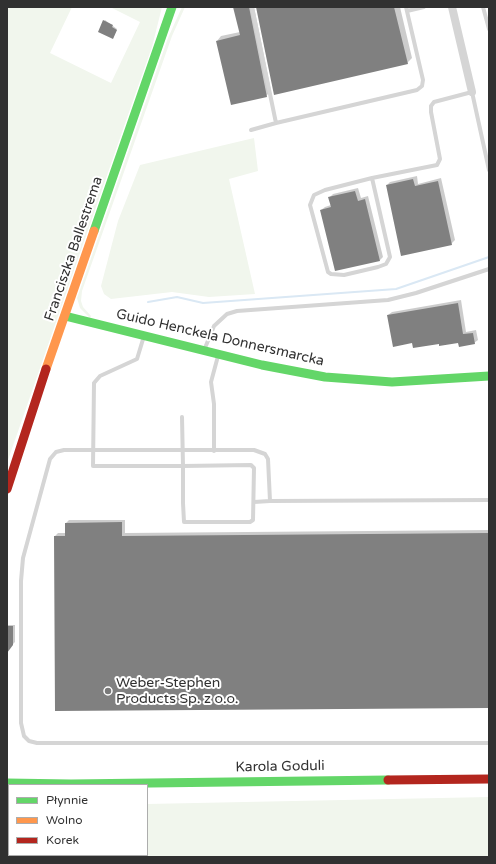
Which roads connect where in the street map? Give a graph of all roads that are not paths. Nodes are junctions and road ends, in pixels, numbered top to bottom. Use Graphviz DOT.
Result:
graph roads {
  1 [pos="172,7"];
  2 [pos="178,7"];
  3 [pos="252,7"];
  4 [pos="424,7"];
  5 [pos="452,7"];
  6 [pos="483,7"];
  7 [pos="406,9"];
  8 [pos="170,19"];
  9 [pos="489,29"];
  10 [pos="472,92"];
  11 [pos="276,123"];
  12 [pos="251,130"];
  13 [pos="489,170"];
  14 [pos="372,178"];
  15 [pos="489,268"];
  16 [pos="65,316"];
  17 [pos="144,336"];
  18 [pos="204,351"];
  19 [pos="218,354"];
  20 [pos="489,376"];
  21 [pos="182,417"];
  22 [pos="93,450"];
  23 [pos="182,450"];
  24 [pos="214,450"];
  25 [pos="183,466"];
  26 [pos="7,489"];
  27 [pos="489,500"];
  28 [pos="270,501"];
  29 [pos="254,502"];
  30 [pos="489,743"];
  31 [pos="489,779"];
  32 [pos="7,783"];
  33 [pos="67,784"];
  1 -- 8 [label="street, Franciszka Ballestrema"];
  2 -- 8 [label="street, Franciszka Ballestrema"];
  3 -- 11 [label="lane"];
  4 -- 7 [label="lane"];
  5 -- 10 [label="street"];
  6 -- 9 [label="lane"];
  7 -- 11 [label="lane"];
  8 -- 16 [label="street, Franciszka Ballestrema"];
  10 -- 13 [label="lane"];
  10 -- 14 [label="lane"];
  11 -- 12 [label="lane"];
  14 -- 14 [label="lane"];
  15 -- 18 [label="lane"];
  16 -- 17 [label="street, Guido Henckela Donnersmarcka"];
  16 -- 26 [label="street, Franciszka Ballestrema"];
  17 -- 18 [label="street, Guido Henckela Donnersmarcka"];
  17 -- 22 [label="lane"];
  18 -- 19 [label="street, Guido Henckela Donnersmarcka"];
  19 -- 20 [label="street, Guido Henckela Donnersmarcka"];
  19 -- 24 [label="lane"];
  21 -- 23 [label="lane"];
  22 -- 23 [label="lane"];
  22 -- 25 [label="lane"];
  22 -- 30 [label="lane"];
  23 -- 24 [label="lane"];
  23 -- 25 [label="lane"];
  24 -- 28 [label="lane"];
  25 -- 29 [label="lane"];
  25 -- 29 [label="lane"];
  27 -- 28 [label="lane"];
  28 -- 29 [label="lane"];
  31 -- 33 [label="street, Karola Goduli"];
  32 -- 33 [label="street, Karola Goduli"];
}
